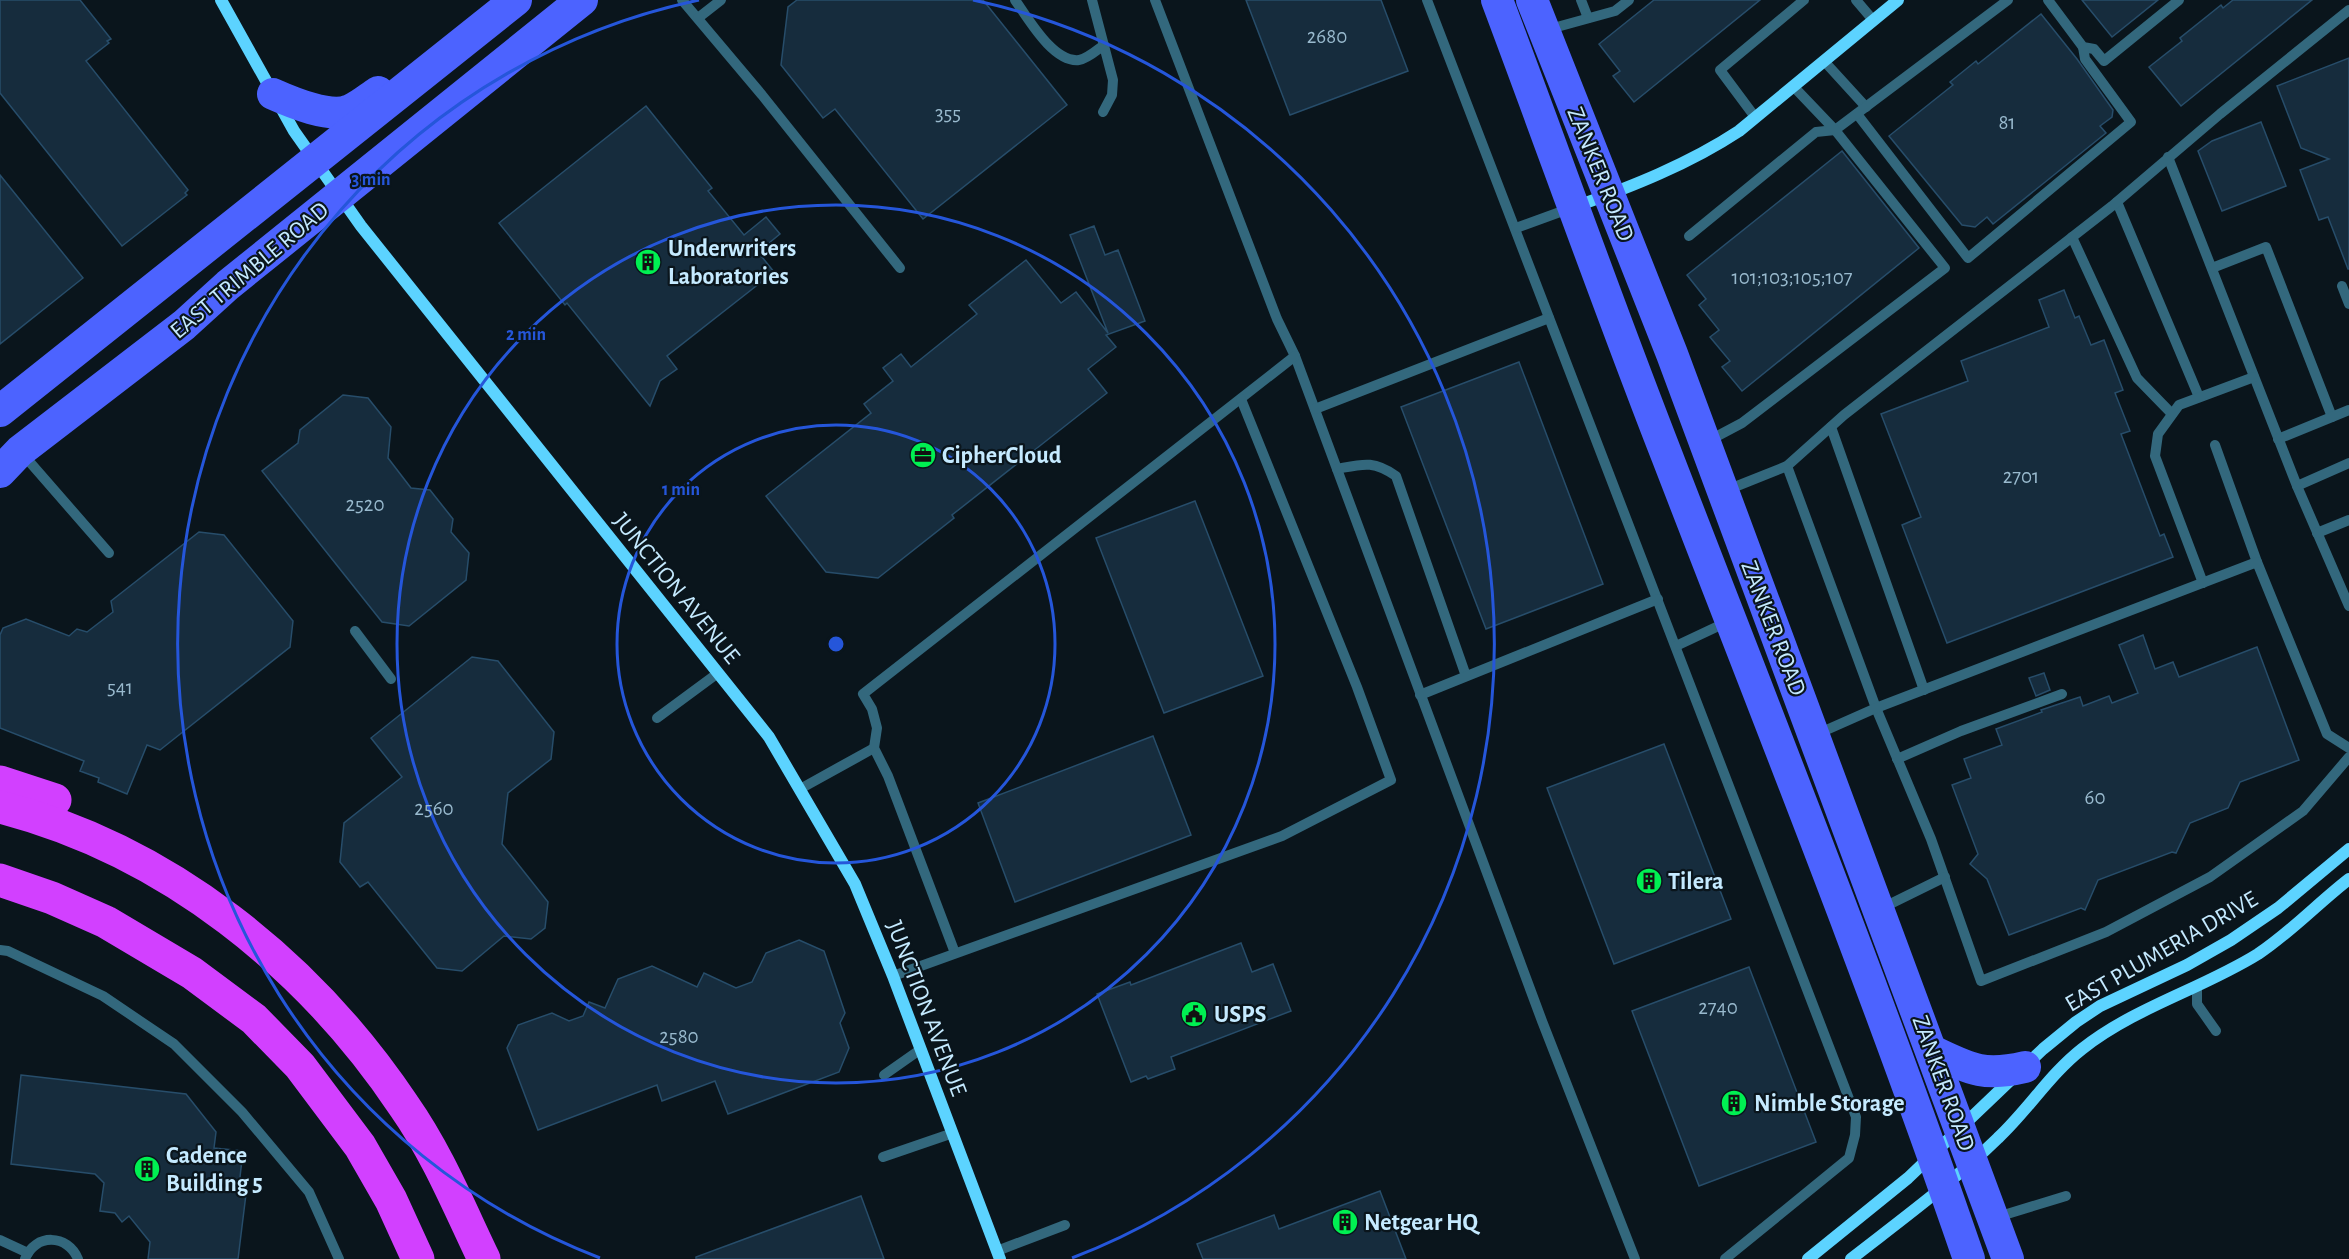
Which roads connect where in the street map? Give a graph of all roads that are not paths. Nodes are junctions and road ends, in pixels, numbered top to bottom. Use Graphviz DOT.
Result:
graph roads {
  1 [pos="221,0"];
  2 [pos="516,0"];
  3 [pos="582,0"];
  4 [pos="682,0"];
  5 [pos="721,0"];
  6 [pos="1015,0"];
  7 [pos="1092,0"];
  8 [pos="1155,0"];
  9 [pos="1427,0"];
  10 [pos="1497,0"];
  11 [pos="1532,0"];
  12 [pos="1581,0"];
  13 [pos="1629,0"];
  14 [pos="1804,0"];
  15 [pos="1856,0"];
  16 [pos="1898,0"];
  17 [pos="2008,0"];
  18 [pos="2048,0"];
  19 [pos="2179,0"];
  20 [pos="2349,10"];
  21 [pos="698,18"];
  22 [pos="1588,18"];
  23 [pos="1873,20"];
  24 [pos="486,25"];
  25 [pos="1544,30"];
  26 [pos="1104,45"];
  27 [pos="2083,47"];
  28 [pos="1824,61"];
  29 [pos="1793,86"];
  30 [pos="273,94"];
  31 [pos="1861,111"];
  32 [pos="1103,112"];
  33 [pos="1755,117"];
  34 [pos="1835,130"];
  35 [pos="2168,157"];
  36 [pos="315,161"];
  37 [pos="1609,194"];
  38 [pos="339,195"];
  39 [pos="2117,202"];
  40 [pos="1574,207"];
  41 [pos="1516,228"];
  42 [pos="1689,236"];
  43 [pos="2072,237"];
  44 [pos="900,268"];
  45 [pos="2212,268"];
  46 [pos="2342,286"];
  47 [pos="2349,304"];
  48 [pos="1549,318"];
  49 [pos="1295,356"];
  50 [pos="2254,377"];
  51 [pos="2199,397"];
  52 [pos="1241,399"];
  53 [pos="1315,409"];
  54 [pos="2349,410"];
  55 [pos="0,411"];
  56 [pos="2172,414"];
  57 [pos="2332,417"];
  58 [pos="1831,427"];
  59 [pos="2278,439"];
  60 [pos="1705,442"];
  61 [pos="2215,446"];
  62 [pos="10,462"];
  63 [pos="2349,463"];
  64 [pos="1787,466"];
  65 [pos="1337,469"];
  66 [pos="2297,486"];
  67 [pos="1723,492"];
  68 [pos="2349,520"];
  69 [pos="2317,532"];
  70 [pos="110,553"];
  71 [pos="2257,562"];
  72 [pos="2203,583"];
  73 [pos="1658,599"];
  74 [pos="2349,606"];
  75 [pos="1731,621"];
  76 [pos="356,631"];
  77 [pos="1676,646"];
  78 [pos="718,673"];
  79 [pos="1466,676"];
  80 [pos="392,679"];
  81 [pos="1924,690"];
  82 [pos="2062,694"];
  83 [pos="1420,695"];
  84 [pos="1876,708"];
  85 [pos="657,718"];
  86 [pos="1814,735"];
  87 [pos="874,748"];
  88 [pos="2349,748"];
  89 [pos="2349,756"];
  90 [pos="1897,759"];
  91 [pos="0,782"];
  92 [pos="800,789"];
  93 [pos="0,807"];
  94 [pos="94,838"];
  95 [pos="2349,849"];
  96 [pos="1944,878"];
  97 [pos="2349,879"];
  98 [pos="0,880"];
  99 [pos="1880,910"];
  100 [pos="0,953"];
  101 [pos="955,953"];
  102 [pos="2187,965"];
  103 [pos="893,976"];
  104 [pos="2197,986"];
  105 [pos="2216,1031"];
  106 [pos="921,1049"];
  107 [pos="1932,1050"];
  108 [pos="2025,1067"];
  109 [pos="884,1075"];
  110 [pos="1960,1127"];
  111 [pos="953,1133"];
  112 [pos="1933,1152"];
  113 [pos="883,1157"];
  114 [pos="1972,1161"];
  115 [pos="1944,1185"];
  116 [pos="2066,1196"];
  117 [pos="1994,1218"];
  118 [pos="1065,1225"];
  119 [pos="0,1240"];
  120 [pos="998,1255"];
  121 [pos="26,1256"];
  122 [pos="78,1259"];
  123 [pos="339,1259"];
  124 [pos="418,1259"];
  125 [pos="484,1259"];
  126 [pos="1635,1259"];
  127 [pos="1725,1259"];
  128 [pos="1808,1259"];
  129 [pos="1851,1259"];
  130 [pos="1969,1259"];
  131 [pos="2008,1259"];
  1 -- 30 [label="street, JUNCTION AVENUE"];
  2 -- 24 [label="main road, EAST TRIMBLE ROAD"];
  3 -- 38 [label="main road, EAST TRIMBLE ROAD"];
  4 -- 21 [label="lane"];
  5 -- 21 [label="lane"];
  6 -- 26 [label="lane"];
  7 -- 26 [label="lane"];
  8 -- 49 [label="lane"];
  9 -- 41 [label="lane"];
  10 -- 40 [label="main road, ZANKER ROAD"];
  11 -- 25 [label="main road, ZANKER ROAD"];
  12 -- 22 [label="lane"];
  13 -- 22 [label="lane"];
  14 -- 33 [label="lane"];
  15 -- 23 [label="lane"];
  16 -- 23 [label="street"];
  17 -- 31 [label="lane"];
  18 -- 27 [label="lane"];
  19 -- 27 [label="lane"];
  20 -- 35 [label="lane"];
  21 -- 44 [label="lane"];
  22 -- 25 [label="lane"];
  23 -- 28 [label="street"];
  24 -- 30 [label="main road"];
  24 -- 36 [label="main road, EAST TRIMBLE ROAD"];
  25 -- 37 [label="main road, ZANKER ROAD"];
  26 -- 32 [label="lane"];
  27 -- 31 [label="lane"];
  28 -- 29 [label="street"];
  28 -- 31 [label="lane"];
  29 -- 33 [label="street"];
  29 -- 34 [label="lane"];
  30 -- 36 [label="street, JUNCTION AVENUE"];
  31 -- 34 [label="lane"];
  33 -- 37 [label="street"];
  34 -- 42 [label="lane"];
  34 -- 60 [label="lane"];
  35 -- 39 [label="lane"];
  35 -- 45 [label="lane"];
  36 -- 38 [label="street, JUNCTION AVENUE"];
  36 -- 55 [label="main road, EAST TRIMBLE ROAD"];
  37 -- 40 [label="street"];
  37 -- 60 [label="main road, ZANKER ROAD"];
  38 -- 62 [label="main road, EAST TRIMBLE ROAD"];
  38 -- 78 [label="street, JUNCTION AVENUE"];
  39 -- 43 [label="lane"];
  39 -- 51 [label="lane"];
  40 -- 41 [label="lane"];
  40 -- 75 [label="main road, ZANKER ROAD"];
  41 -- 48 [label="lane"];
  43 -- 56 [label="lane"];
  43 -- 58 [label="lane"];
  45 -- 50 [label="lane"];
  45 -- 57 [label="lane"];
  46 -- 47 [label="lane"];
  48 -- 53 [label="lane"];
  48 -- 73 [label="lane"];
  49 -- 52 [label="lane"];
  49 -- 53 [label="lane"];
  50 -- 51 [label="lane"];
  50 -- 59 [label="lane"];
  51 -- 56 [label="lane"];
  52 -- 87 [label="lane"];
  52 -- 101 [label="lane"];
  53 -- 65 [label="lane"];
  54 -- 57 [label="lane"];
  56 -- 72 [label="lane"];
  57 -- 59 [label="lane"];
  58 -- 64 [label="lane"];
  58 -- 81 [label="lane"];
  59 -- 66 [label="lane"];
  60 -- 67 [label="main road, ZANKER ROAD"];
  61 -- 71 [label="lane"];
  62 -- 70 [label="lane"];
  63 -- 66 [label="lane"];
  64 -- 67 [label="lane"];
  64 -- 84 [label="lane"];
  65 -- 79 [label="lane"];
  65 -- 83 [label="lane"];
  66 -- 69 [label="lane"];
  67 -- 86 [label="main road, ZANKER ROAD"];
  68 -- 69 [label="lane"];
  69 -- 74 [label="lane"];
  71 -- 72 [label="lane"];
  71 -- 88 [label="lane"];
  72 -- 81 [label="lane"];
  73 -- 77 [label="lane"];
  73 -- 79 [label="lane"];
  75 -- 77 [label="lane"];
  75 -- 112 [label="main road, ZANKER ROAD"];
  76 -- 80 [label="lane"];
  77 -- 127 [label="lane"];
  78 -- 85 [label="lane"];
  78 -- 92 [label="street, JUNCTION AVENUE"];
  79 -- 83 [label="lane"];
  81 -- 84 [label="lane"];
  82 -- 90 [label="lane"];
  83 -- 126 [label="lane"];
  84 -- 86 [label="lane"];
  84 -- 90 [label="lane"];
  86 -- 99 [label="main road, ZANKER ROAD"];
  87 -- 92 [label="lane"];
  87 -- 101 [label="lane"];
  89 -- 96 [label="lane"];
  90 -- 96 [label="lane"];
  91 -- 94 [label="highway"];
  92 -- 103 [label="street, JUNCTION AVENUE"];
  93 -- 94 [label="highway"];
  94 -- 125 [label="highway"];
  95 -- 102 [label="street, EAST PLUMERIA DRIVE"];
  96 -- 99 [label="lane"];
  97 -- 104 [label="street, EAST PLUMERIA DRIVE"];
  98 -- 124 [label="highway"];
  99 -- 107 [label="main road, ZANKER ROAD"];
  100 -- 123 [label="lane"];
  101 -- 103 [label="lane"];
  102 -- 104 [label="street"];
  102 -- 108 [label="street, EAST PLUMERIA DRIVE"];
  103 -- 106 [label="street, JUNCTION AVENUE"];
  104 -- 105 [label="lane"];
  104 -- 114 [label="street, EAST PLUMERIA DRIVE"];
  106 -- 109 [label="lane"];
  106 -- 111 [label="street, JUNCTION AVENUE"];
  107 -- 108 [label="main road"];
  107 -- 110 [label="main road, ZANKER ROAD"];
  108 -- 110 [label="street, EAST PLUMERIA DRIVE"];
  110 -- 112 [label="street, EAST PLUMERIA DRIVE"];
  110 -- 114 [label="main road, ZANKER ROAD"];
  111 -- 113 [label="lane"];
  111 -- 120 [label="street, JUNCTION AVENUE"];
  112 -- 115 [label="main road, ZANKER ROAD"];
  112 -- 128 [label="street, EAST PLUMERIA DRIVE"];
  114 -- 115 [label="street, EAST PLUMERIA DRIVE"];
  114 -- 117 [label="main road, ZANKER ROAD"];
  115 -- 129 [label="street, EAST PLUMERIA DRIVE"];
  115 -- 130 [label="main road, ZANKER ROAD"];
  116 -- 117 [label="lane"];
  117 -- 131 [label="main road, ZANKER ROAD"];
  118 -- 120 [label="lane"];
  119 -- 121 [label="lane"];
  121 -- 122 [label="lane"];
}
